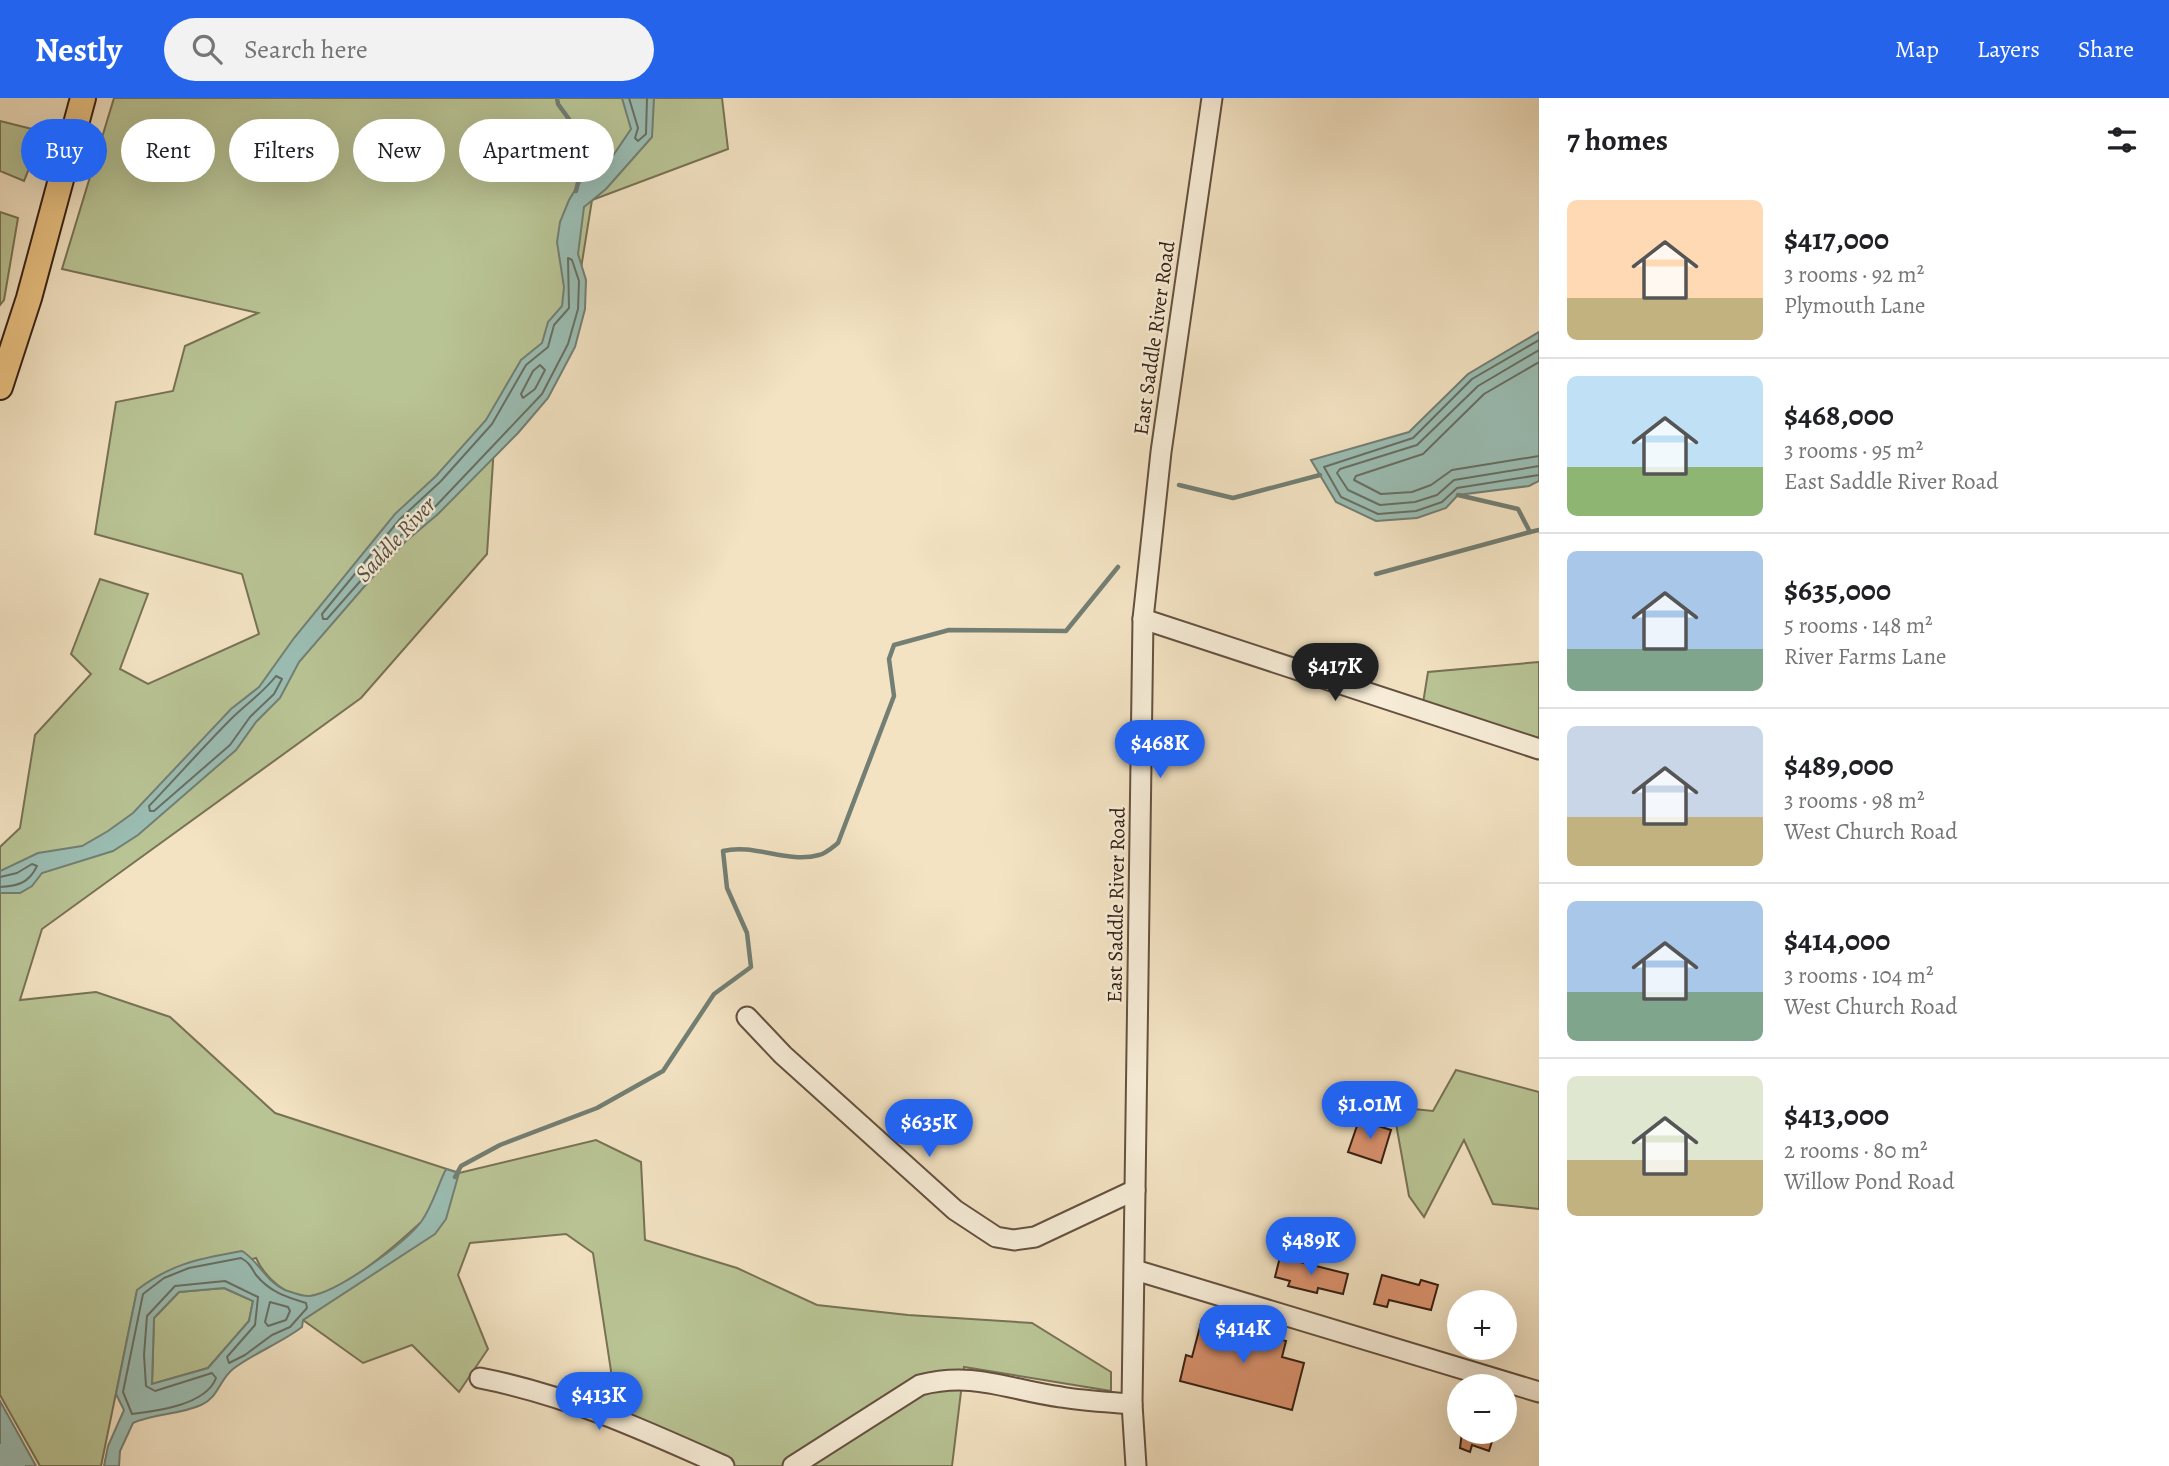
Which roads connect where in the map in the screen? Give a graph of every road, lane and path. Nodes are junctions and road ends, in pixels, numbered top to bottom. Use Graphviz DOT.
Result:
graph roads {
  1 [pos="83,98"];
  2 [pos="1212,98"];
  3 [pos="0,387"];
  4 [pos="1143,619"];
  5 [pos="1539,749"];
  6 [pos="747,1017"];
  7 [pos="1135,1190"];
  8 [pos="1135,1270"];
  9 [pos="480,1378"];
  10 [pos="1539,1392"];
  11 [pos="1132,1404"];
  12 [pos="724,1466"];
  13 [pos="793,1466"];
  14 [pos="1136,1466"];
  1 -- 3 [label="main road"];
  2 -- 4 [label="street, East Saddle River Road"];
  4 -- 5 [label="street"];
  4 -- 7 [label="street, East Saddle River Road"];
  6 -- 7 [label="street"];
  7 -- 8 [label="street, East Saddle River Road"];
  8 -- 10 [label="street"];
  8 -- 11 [label="street, East Saddle River Road"];
  9 -- 12 [label="street"];
  11 -- 13 [label="street"];
  11 -- 14 [label="street, East Saddle River Road"];
}
